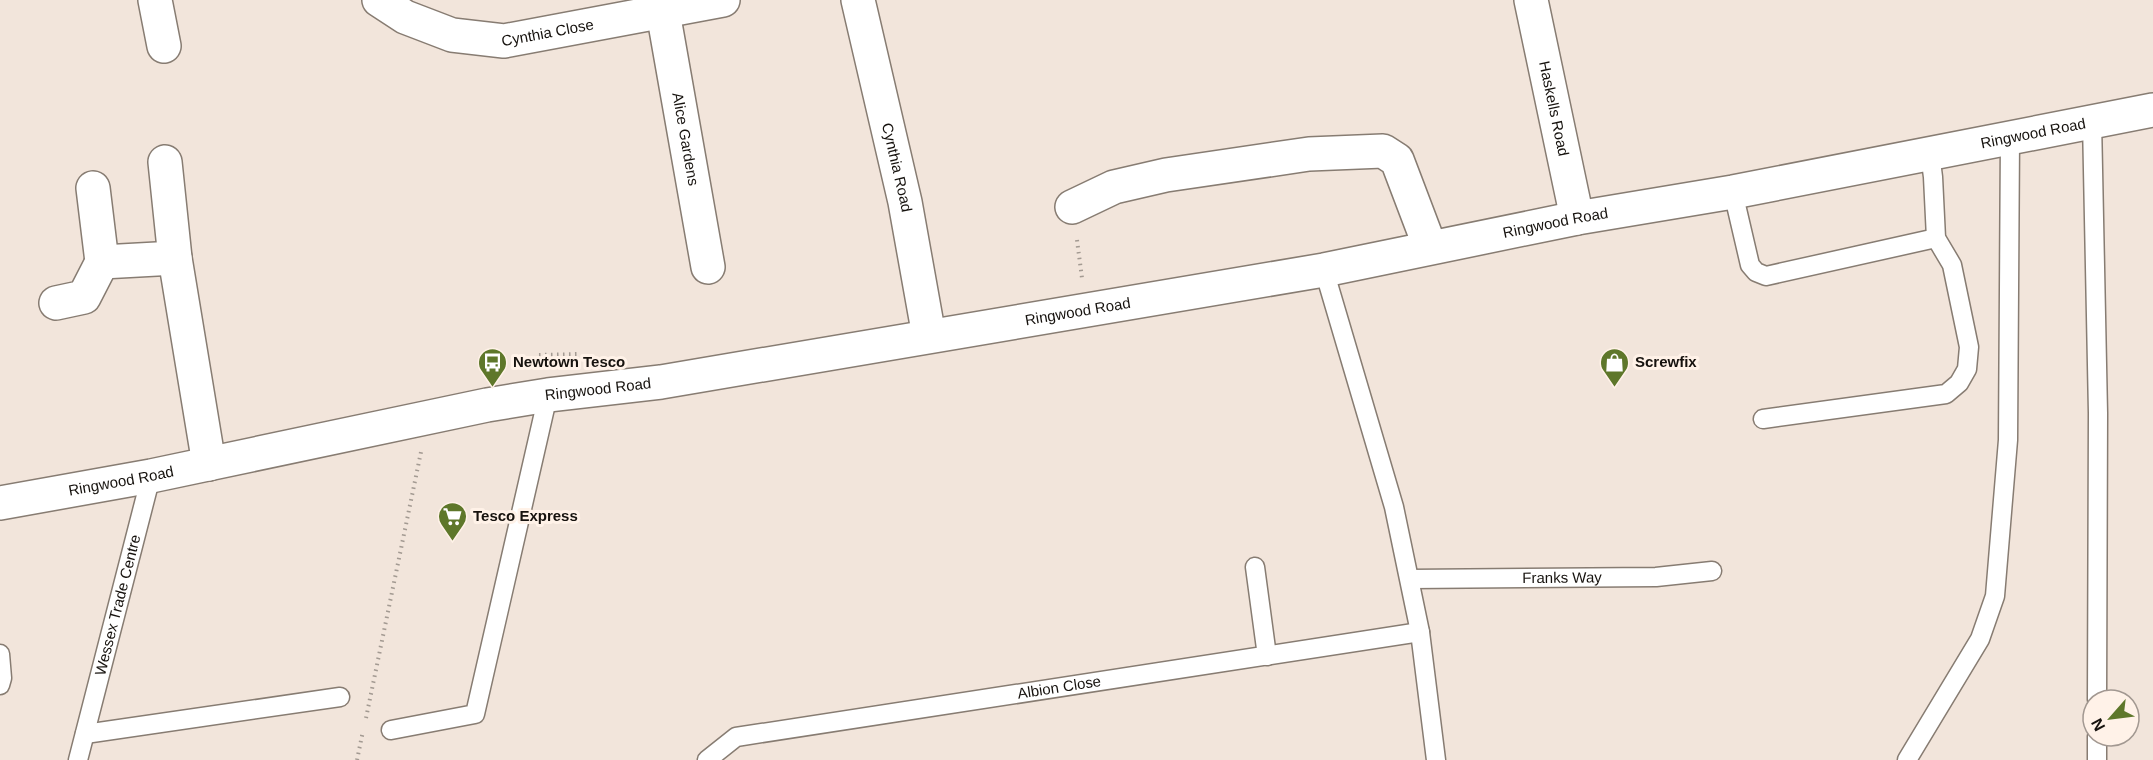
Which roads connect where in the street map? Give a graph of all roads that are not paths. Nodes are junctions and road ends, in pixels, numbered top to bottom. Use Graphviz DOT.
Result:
graph roads {
  1 [pos="155,0"];
  2 [pos="379,0"];
  3 [pos="723,0"];
  4 [pos="858,0"];
  5 [pos="1531,0"];
  6 [pos="663,12"];
  7 [pos="164,46"];
  8 [pos="2153,110"];
  9 [pos="2092,122"];
  10 [pos="2010,138"];
  11 [pos="1930,154"];
  12 [pos="165,162"];
  13 [pos="93,188"];
  14 [pos="1733,192"];
  15 [pos="1072,207"];
  16 [pos="1577,218"];
  17 [pos="1936,238"];
  18 [pos="1430,248"];
  19 [pos="175,258"];
  20 [pos="102,262"];
  21 [pos="708,267"];
  22 [pos="1324,270"];
  23 [pos="56,303"];
  24 [pos="929,336"];
  25 [pos="548,395"];
  26 [pos="1763,419"];
  27 [pos="209,464"];
  28 [pos="151,476"];
  29 [pos="0,503"];
  30 [pos="1255,567"];
  31 [pos="1712,571"];
  32 [pos="1410,579"];
  33 [pos="1420,632"];
  34 [pos="0,654"];
  35 [pos="1267,656"];
  36 [pos="0,685"];
  37 [pos="2097,688"];
  38 [pos="340,697"];
  39 [pos="391,730"];
  40 [pos="85,734"];
  41 [pos="78,760"];
  42 [pos="707,760"];
  43 [pos="1436,760"];
  44 [pos="1907,760"];
  1 -- 7 [label="main road"];
  2 -- 6 [label="main road, Cynthia Close"];
  3 -- 6 [label="main road, Cynthia Close"];
  4 -- 24 [label="main road, Cynthia Road"];
  5 -- 16 [label="main road, Haskells Road"];
  6 -- 21 [label="main road, Alice Gardens"];
  8 -- 9 [label="main road, Ringwood Road"];
  9 -- 10 [label="main road, Ringwood Road"];
  9 -- 37 [label="lane"];
  10 -- 11 [label="main road, Ringwood Road"];
  10 -- 44 [label="lane"];
  11 -- 14 [label="main road, Ringwood Road"];
  11 -- 17 [label="lane"];
  12 -- 19 [label="main road"];
  13 -- 20 [label="main road"];
  14 -- 16 [label="main road, Ringwood Road"];
  14 -- 17 [label="lane"];
  15 -- 18 [label="main road"];
  16 -- 18 [label="main road, Ringwood Road"];
  17 -- 26 [label="lane"];
  18 -- 22 [label="main road, Ringwood Road"];
  19 -- 20 [label="main road"];
  19 -- 27 [label="main road"];
  20 -- 23 [label="main road"];
  22 -- 24 [label="main road, Ringwood Road"];
  22 -- 32 [label="lane"];
  24 -- 25 [label="main road, Ringwood Road"];
  25 -- 27 [label="main road, Ringwood Road"];
  25 -- 39 [label="lane"];
  27 -- 28 [label="main road, Ringwood Road"];
  28 -- 29 [label="main road, Ringwood Road"];
  28 -- 40 [label="lane, Wessex Trade Centre"];
  30 -- 35 [label="lane"];
  31 -- 32 [label="lane, Franks Way"];
  32 -- 33 [label="lane"];
  33 -- 35 [label="lane, Albion Close"];
  33 -- 43 [label="lane"];
  34 -- 36 [label="lane"];
  35 -- 42 [label="lane, Albion Close"];
  38 -- 40 [label="lane"];
  40 -- 41 [label="lane, Wessex Trade Centre"];
}
